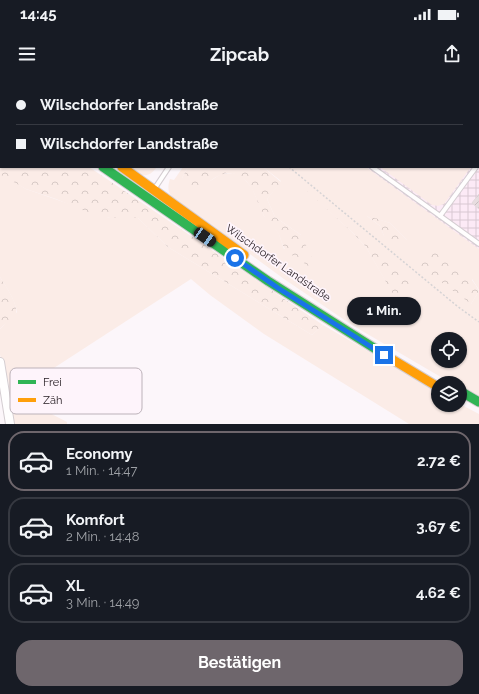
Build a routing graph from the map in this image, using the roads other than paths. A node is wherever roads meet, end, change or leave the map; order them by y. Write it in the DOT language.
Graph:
graph roads {
  1 [pos="104,168"];
  2 [pos="123,168"];
  3 [pos="168,168"];
  4 [pos="373,168"];
  5 [pos="475,168"];
  6 [pos="153,190"];
  7 [pos="147,198"];
  8 [pos="440,216"];
  9 [pos="479,244"];
  10 [pos="0,362"];
  11 [pos="434,376"];
  12 [pos="431,383"];
  13 [pos="467,395"];
  14 [pos="479,402"];
  15 [pos="467,403"];
  16 [pos="479,410"];
  17 [pos="10,424"];
  1 -- 7 [label="main road, Wilschdorfer Landstraße"];
  2 -- 6 [label="main road, Wilschdorfer Landstraße"];
  3 -- 6 [label="lane"];
  4 -- 8 [label="lane"];
  5 -- 8 [label="lane"];
  6 -- 7 [label="lane"];
  6 -- 11 [label="main road, Wilschdorfer Landstraße"];
  7 -- 12 [label="main road, Wilschdorfer Landstraße"];
  8 -- 9 [label="lane"];
  10 -- 17 [label="street"];
  13 -- 14 [label="main road"];
  15 -- 16 [label="main road"];
}
